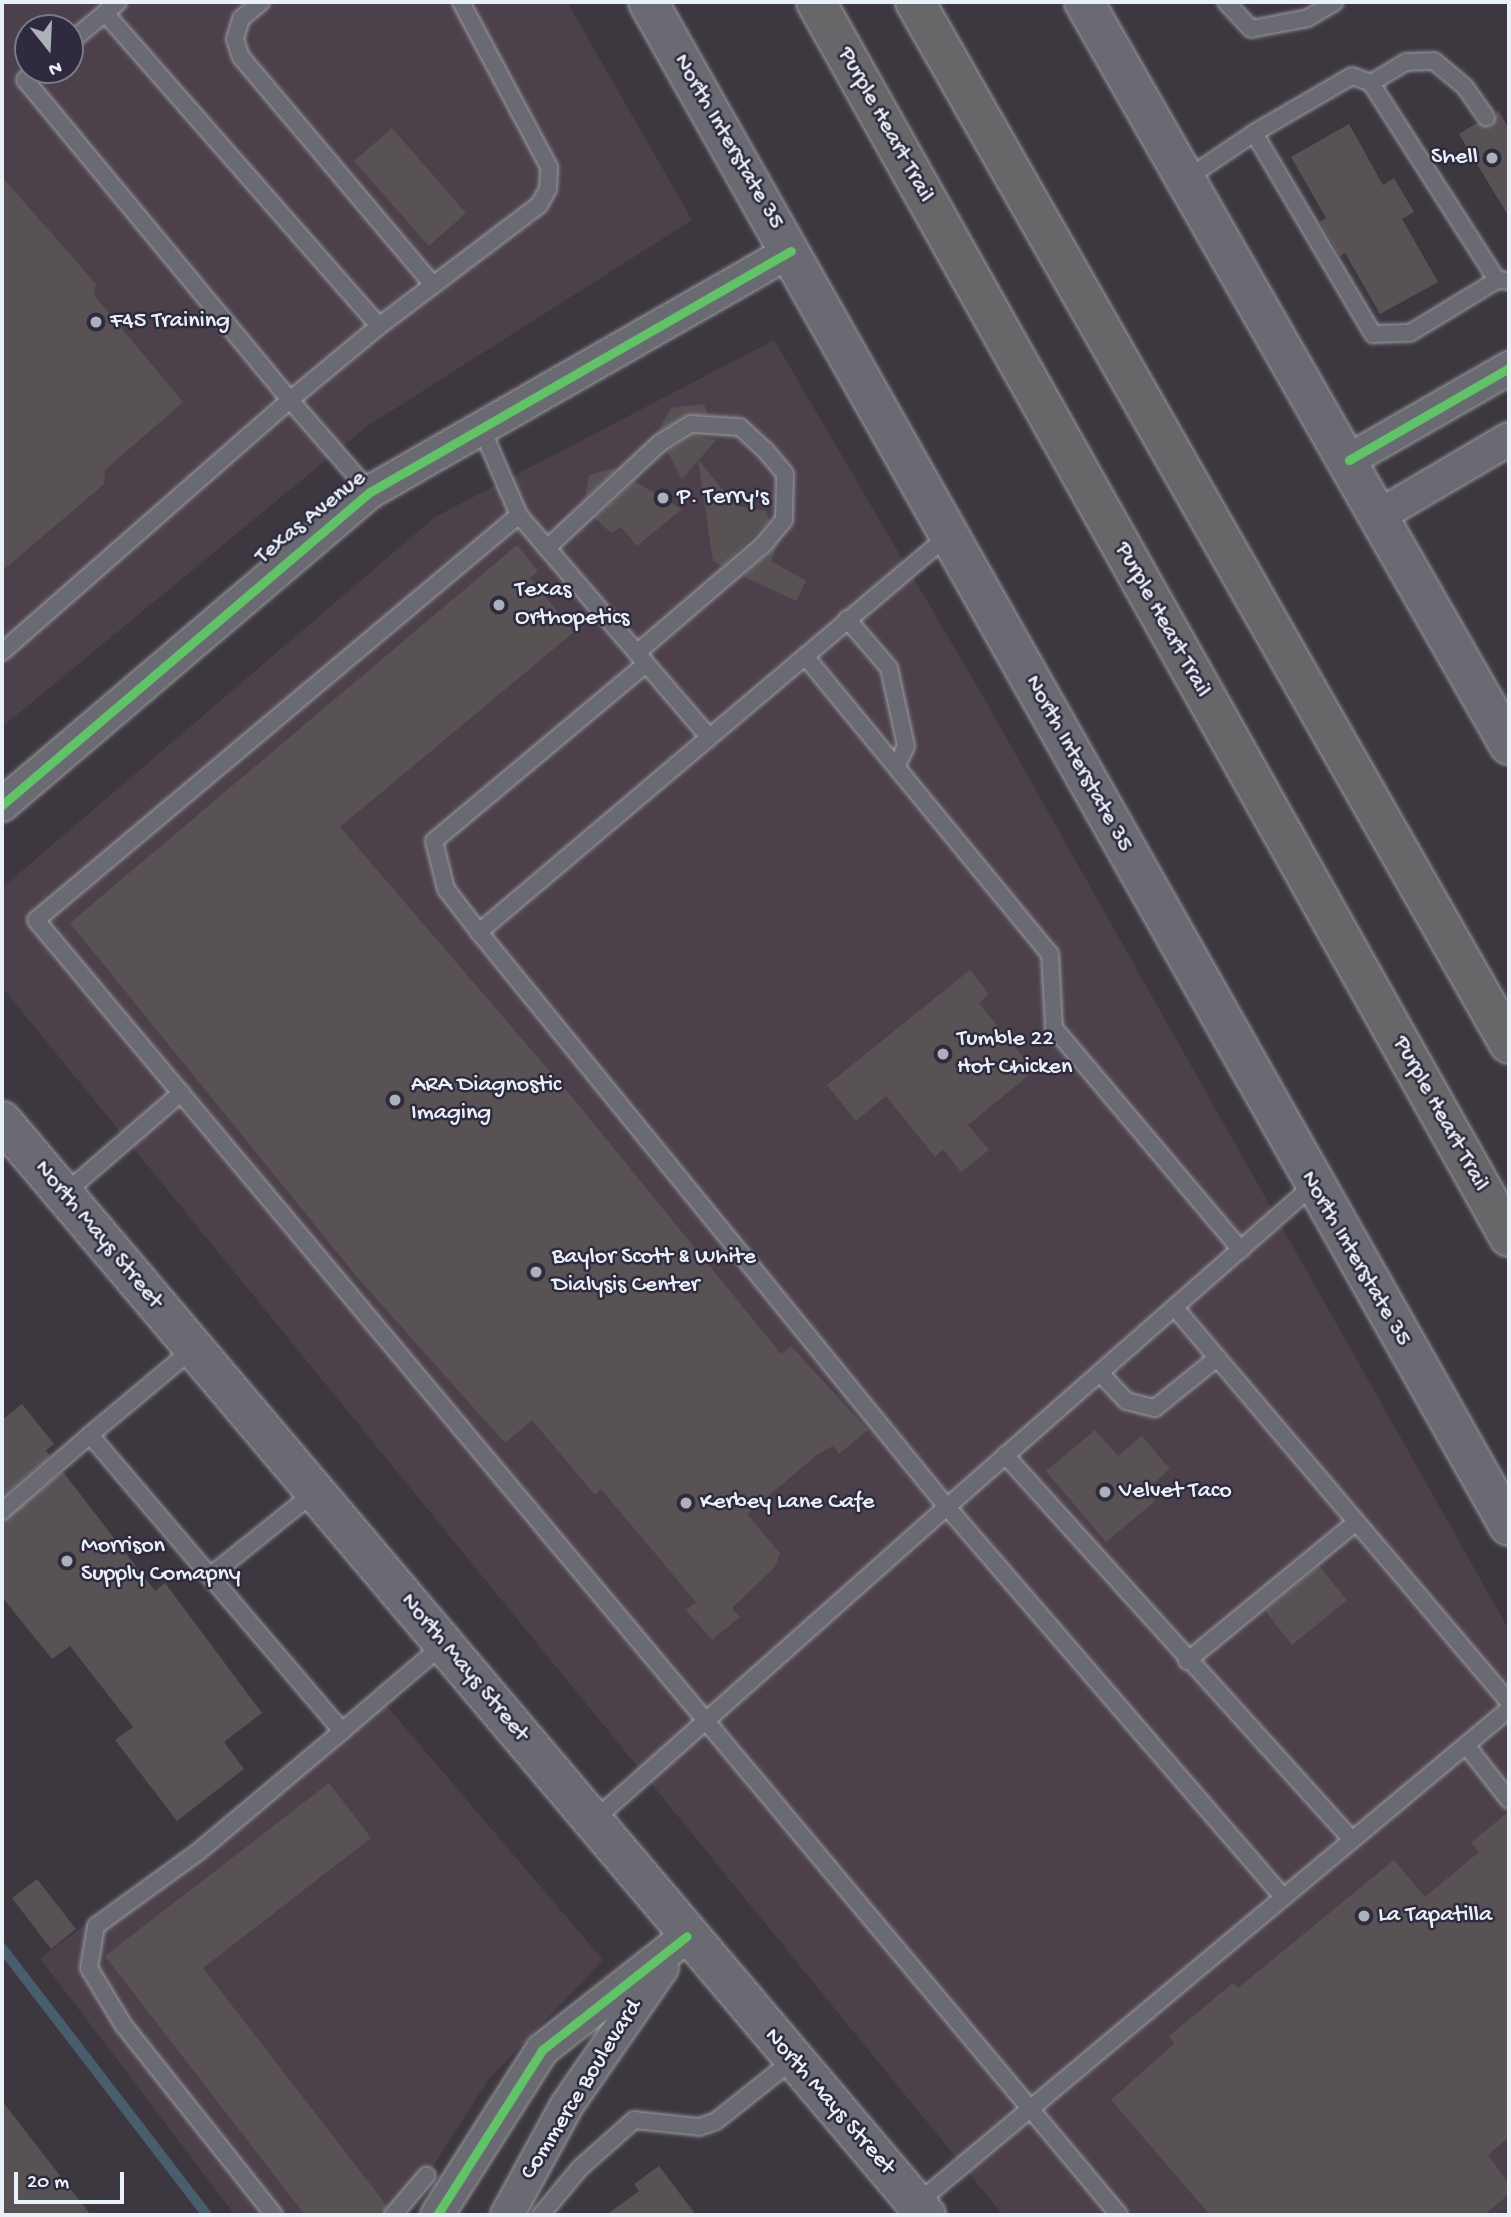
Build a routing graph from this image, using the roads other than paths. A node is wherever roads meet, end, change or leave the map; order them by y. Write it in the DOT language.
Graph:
graph roads {
  1 [pos="118,2"];
  2 [pos="261,2"];
  3 [pos="461,2"];
  4 [pos="648,2"];
  5 [pos="816,2"];
  6 [pos="915,2"];
  7 [pos="1084,2"];
  8 [pos="1226,2"];
  9 [pos="1335,2"];
  10 [pos="104,13"];
  11 [pos="84,30"];
  12 [pos="1371,83"];
  13 [pos="28,84"];
  14 [pos="1486,117"];
  15 [pos="1254,133"];
  16 [pos="1186,179"];
  17 [pos="791,251"];
  18 [pos="1503,281"];
  19 [pos="431,283"];
  20 [pos="379,326"];
  21 [pos="1509,368"];
  22 [pos="289,400"];
  23 [pos="480,425"];
  24 [pos="1509,439"];
  25 [pos="1349,460"];
  26 [pos="370,492"];
  27 [pos="1380,515"];
  28 [pos="519,516"];
  29 [pos="950,534"];
  30 [pos="547,548"];
  31 [pos="847,619"];
  32 [pos="2,652"];
  33 [pos="805,656"];
  34 [pos="642,658"];
  35 [pos="709,737"];
  36 [pos="1509,745"];
  37 [pos="897,765"];
  38 [pos="2,805"];
  39 [pos="479,932"];
  40 [pos="1509,1044"];
  41 [pos="181,1093"];
  42 [pos="2,1121"];
  43 [pos="1313,1186"];
  44 [pos="64,1194"];
  45 [pos="1509,1237"];
  46 [pos="1241,1250"];
  47 [pos="1175,1308"];
  48 [pos="194,1348"];
  49 [pos="1217,1358"];
  50 [pos="1101,1374"];
  51 [pos="90,1435"];
  52 [pos="1005,1455"];
  53 [pos="316,1492"];
  54 [pos="947,1507"];
  55 [pos="2,1511"];
  56 [pos="1356,1522"];
  57 [pos="1509,1526"];
  58 [pos="210,1576"];
  59 [pos="444,1644"];
  60 [pos="1187,1661"];
  61 [pos="1509,1702"];
  62 [pos="1509,1709"];
  63 [pos="709,1719"];
  64 [pos="342,1731"];
  65 [pos="1466,1745"];
  66 [pos="1509,1800"];
  67 [pos="592,1821"];
  68 [pos="1352,1840"];
  69 [pos="1283,1897"];
  70 [pos="687,1936"];
  71 [pos="793,2060"];
  72 [pos="1033,2111"];
  73 [pos="427,2175"];
  74 [pos="449,2210"];
  75 [pos="915,2212"];
  76 [pos="274,2215"];
  77 [pos="393,2215"];
  78 [pos="507,2215"];
  79 [pos="541,2215"];
  80 [pos="1119,2215"];
  1 -- 10 [label="lane"];
  2 -- 19 [label="lane"];
  3 -- 19 [label="lane"];
  4 -- 17 [label="main road, North Interstate 35"];
  5 -- 45 [label="highway, Purple Heart Trail"];
  6 -- 40 [label="highway"];
  7 -- 16 [label="main road"];
  8 -- 9 [label="lane"];
  10 -- 11 [label="lane"];
  10 -- 20 [label="lane"];
  12 -- 14 [label="lane"];
  12 -- 15 [label="lane"];
  12 -- 18 [label="lane"];
  13 -- 22 [label="lane"];
  15 -- 16 [label="lane"];
  15 -- 18 [label="lane"];
  16 -- 25 [label="main road"];
  17 -- 23 [label="street, Texas Avenue"];
  17 -- 29 [label="main road, North Interstate 35"];
  19 -- 20 [label="lane"];
  20 -- 22 [label="lane"];
  21 -- 25 [label="street"];
  22 -- 26 [label="lane"];
  22 -- 32 [label="lane"];
  23 -- 26 [label="street, Texas Avenue"];
  23 -- 28 [label="lane"];
  24 -- 27 [label="street"];
  25 -- 27 [label="main road"];
  26 -- 38 [label="street, Texas Avenue"];
  27 -- 36 [label="main road"];
  28 -- 30 [label="lane"];
  28 -- 41 [label="lane"];
  29 -- 31 [label="lane"];
  29 -- 43 [label="main road, North Interstate 35"];
  30 -- 34 [label="lane"];
  30 -- 34 [label="lane"];
  31 -- 33 [label="lane"];
  31 -- 37 [label="lane"];
  33 -- 35 [label="lane"];
  33 -- 37 [label="lane"];
  34 -- 35 [label="lane"];
  34 -- 39 [label="lane"];
  35 -- 39 [label="lane"];
  37 -- 46 [label="lane"];
  39 -- 54 [label="lane"];
  41 -- 44 [label="lane"];
  41 -- 63 [label="lane"];
  42 -- 44 [label="main road, North Mays Street"];
  43 -- 46 [label="lane"];
  43 -- 57 [label="main road, North Interstate 35"];
  44 -- 48 [label="main road, North Mays Street"];
  46 -- 47 [label="lane"];
  47 -- 49 [label="lane"];
  47 -- 50 [label="lane"];
  48 -- 51 [label="lane"];
  48 -- 53 [label="main road, North Mays Street"];
  49 -- 50 [label="lane"];
  49 -- 56 [label="lane"];
  50 -- 52 [label="lane"];
  51 -- 55 [label="lane"];
  51 -- 58 [label="lane"];
  52 -- 54 [label="lane"];
  52 -- 60 [label="lane"];
  53 -- 58 [label="lane"];
  53 -- 59 [label="main road, North Mays Street"];
  54 -- 63 [label="lane"];
  54 -- 69 [label="lane"];
  56 -- 60 [label="lane"];
  56 -- 61 [label="lane"];
  58 -- 64 [label="lane"];
  59 -- 64 [label="lane"];
  59 -- 67 [label="main road, North Mays Street"];
  60 -- 68 [label="lane"];
  62 -- 65 [label="lane"];
  63 -- 67 [label="lane"];
  63 -- 72 [label="lane"];
  64 -- 76 [label="lane"];
  65 -- 66 [label="lane"];
  65 -- 68 [label="lane"];
  67 -- 70 [label="main road, North Mays Street"];
  68 -- 69 [label="lane"];
  69 -- 72 [label="lane"];
  70 -- 71 [label="main road, North Mays Street"];
  70 -- 74 [label="street, Commerce Boulevard"];
  70 -- 78 [label="street, Commerce Boulevard"];
  71 -- 75 [label="main road, North Mays Street"];
  71 -- 79 [label="lane"];
  72 -- 75 [label="lane"];
  72 -- 80 [label="lane"];
  73 -- 77 [label="lane"];
}
